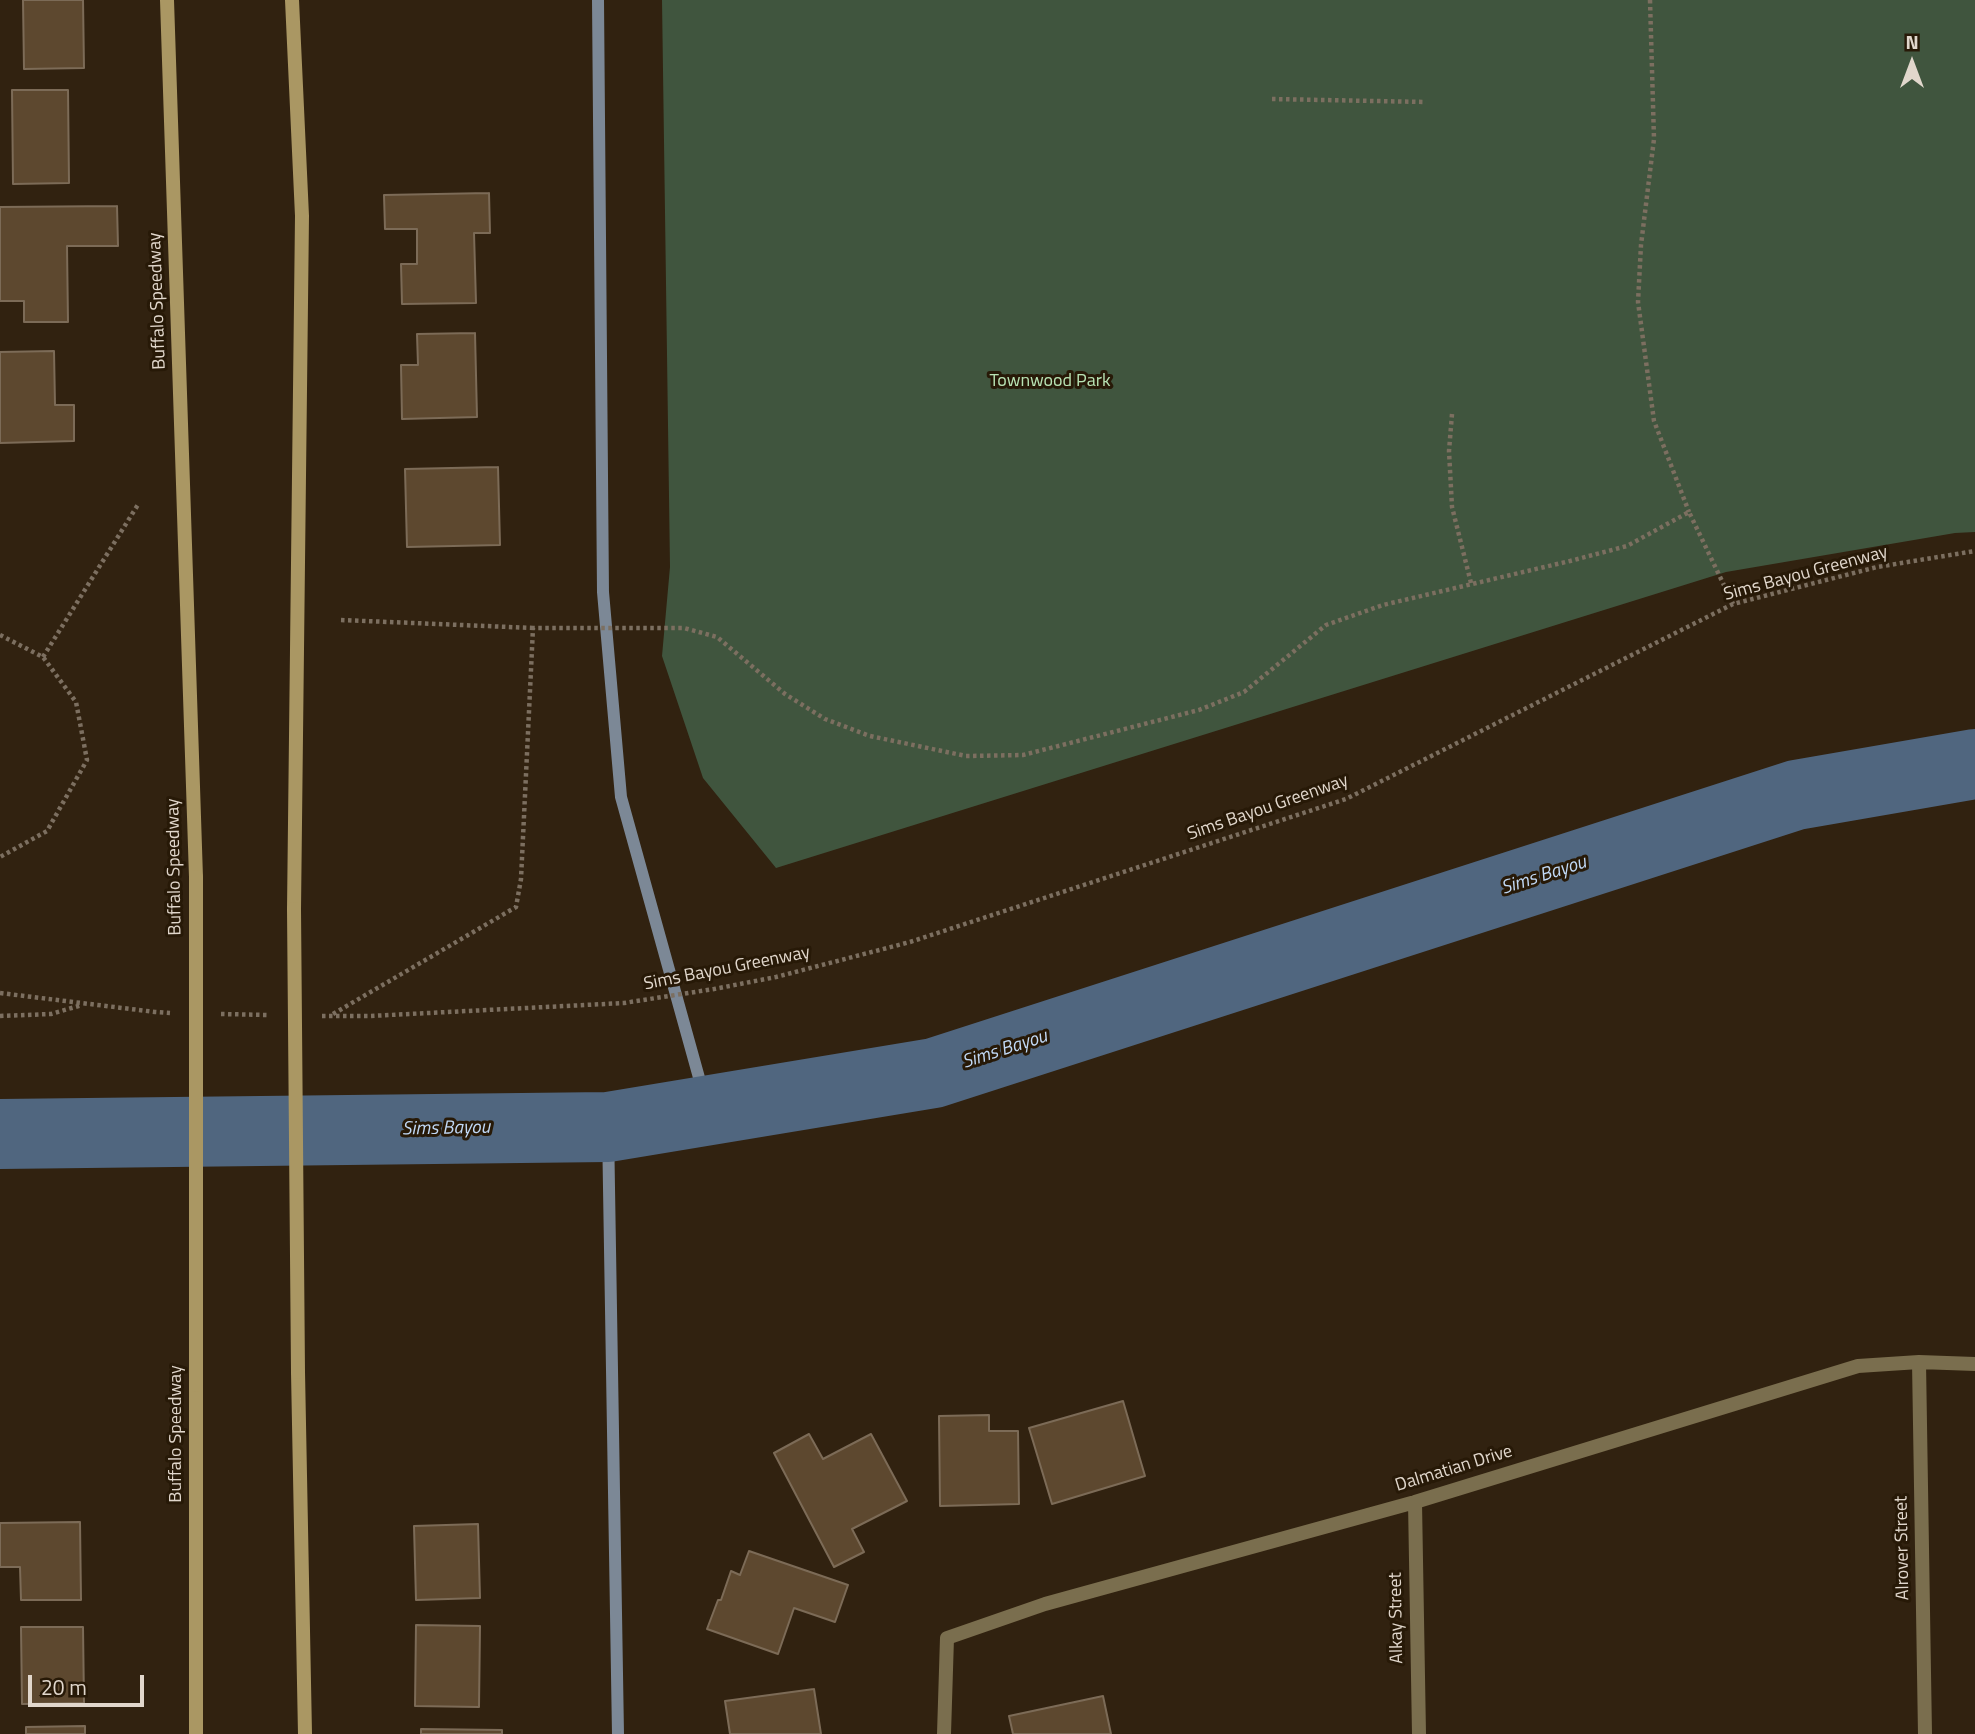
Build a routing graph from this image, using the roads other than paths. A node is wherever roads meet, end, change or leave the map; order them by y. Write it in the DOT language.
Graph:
graph roads {
  1 [pos="167,0"];
  2 [pos="292,0"];
  3 [pos="1919,1362"];
  4 [pos="1975,1364"];
  5 [pos="1415,1502"];
  6 [pos="196,1734"];
  7 [pos="305,1734"];
  8 [pos="944,1734"];
  9 [pos="1419,1734"];
  10 [pos="1925,1734"];
  1 -- 6 [label="main road, Buffalo Speedway, bridge"];
  2 -- 7 [label="main road, bridge"];
  3 -- 4 [label="street, Dalmatian Drive"];
  3 -- 5 [label="street, Dalmatian Drive"];
  3 -- 10 [label="street, Alrover Street"];
  5 -- 8 [label="street, Dalmatian Drive"];
  5 -- 9 [label="street, Alkay Street"];
}
